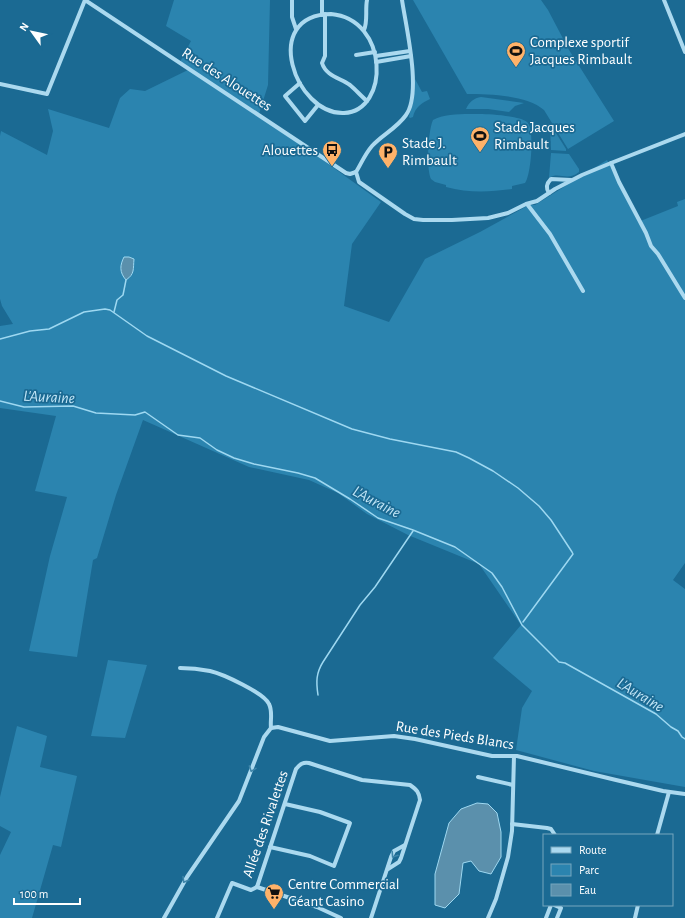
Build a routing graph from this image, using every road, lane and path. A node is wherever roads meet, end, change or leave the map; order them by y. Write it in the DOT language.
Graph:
graph roads {
  1 [pos="85,0"];
  2 [pos="292,0"];
  3 [pos="322,0"];
  4 [pos="367,0"];
  5 [pos="402,0"];
  6 [pos="664,0"];
  7 [pos="324,14"];
  8 [pos="296,29"];
  9 [pos="364,30"];
  10 [pos="685,50"];
  11 [pos="410,51"];
  12 [pos="375,54"];
  13 [pos="356,55"];
  14 [pos="411,56"];
  15 [pos="376,62"];
  16 [pos="300,83"];
  17 [pos="0,84"];
  18 [pos="367,101"];
  19 [pos="318,105"];
  20 [pos="685,134"];
  21 [pos="611,163"];
  22 [pos="356,172"];
  23 [pos="572,180"];
  24 [pos="549,193"];
  25 [pos="527,204"];
  26 [pos="583,291"];
  27 [pos="685,298"];
  28 [pos="180,668"];
  29 [pos="271,728"];
  30 [pos="514,756"];
  31 [pos="478,777"];
  32 [pos="513,785"];
  33 [pos="669,792"];
  34 [pos="685,794"];
  35 [pos="285,804"];
  36 [pos="512,824"];
  37 [pos="554,834"];
  38 [pos="657,834"];
  39 [pos="405,845"];
  40 [pos="270,847"];
  41 [pos="388,869"];
  42 [pos="257,888"];
  43 [pos="552,906"];
  44 [pos="555,906"];
  45 [pos="638,906"];
  46 [pos="164,918"];
  47 [pos="217,918"];
  48 [pos="341,918"];
  49 [pos="371,918"];
  50 [pos="488,918"];
  51 [pos="546,918"];
  52 [pos="557,918"];
  53 [pos="635,918"];
  1 -- 17 [label="street"];
  1 -- 22 [label="street, Rue des Alouettes"];
  2 -- 8 [label="street"];
  3 -- 7 [label="street"];
  4 -- 9 [label="street"];
  5 -- 11 [label="street"];
  6 -- 10 [label="street"];
  7 -- 8 [label="street"];
  7 -- 9 [label="street"];
  7 -- 18 [label="street"];
  8 -- 16 [label="street"];
  9 -- 12 [label="street"];
  11 -- 12 [label="street"];
  11 -- 14 [label="street"];
  12 -- 13 [label="street"];
  12 -- 15 [label="street"];
  14 -- 15 [label="street"];
  14 -- 22 [label="street"];
  15 -- 18 [label="street"];
  16 -- 19 [label="street"];
  16 -- 19 [label="street"];
  18 -- 19 [label="street"];
  20 -- 21 [label="street"];
  21 -- 23 [label="street"];
  21 -- 27 [label="street"];
  22 -- 25 [label="street"];
  23 -- 24 [label="street"];
  23 -- 24 [label="street"];
  24 -- 25 [label="street"];
  25 -- 26 [label="street"];
  28 -- 29 [label="street"];
  29 -- 30 [label="street, Rue des Pieds Blancs"];
  29 -- 46 [label="street, one-way"];
  30 -- 32 [label="street"];
  30 -- 33 [label="street, Rue des Pieds Blancs"];
  31 -- 32 [label="street"];
  32 -- 36 [label="street"];
  33 -- 34 [label="street, Rue des Pieds Blancs"];
  33 -- 38 [label="street"];
  35 -- 39 [label="street, Allée des Rivalettes"];
  35 -- 40 [label="street, Allée des Rivalettes"];
  35 -- 40 [label="street"];
  36 -- 37 [label="street"];
  36 -- 50 [label="street"];
  39 -- 41 [label="street, Allée des Rivalettes"];
  39 -- 41 [label="street, Allée des Rivalettes, one-way"];
  40 -- 42 [label="street, Allée des Rivalettes"];
  41 -- 49 [label="street, Allée des Rivalettes"];
  42 -- 47 [label="street, Allée des Rivalettes"];
  42 -- 48 [label="street"];
  43 -- 51 [label="street"];
  44 -- 52 [label="street"];
  45 -- 53 [label="street"];
}
